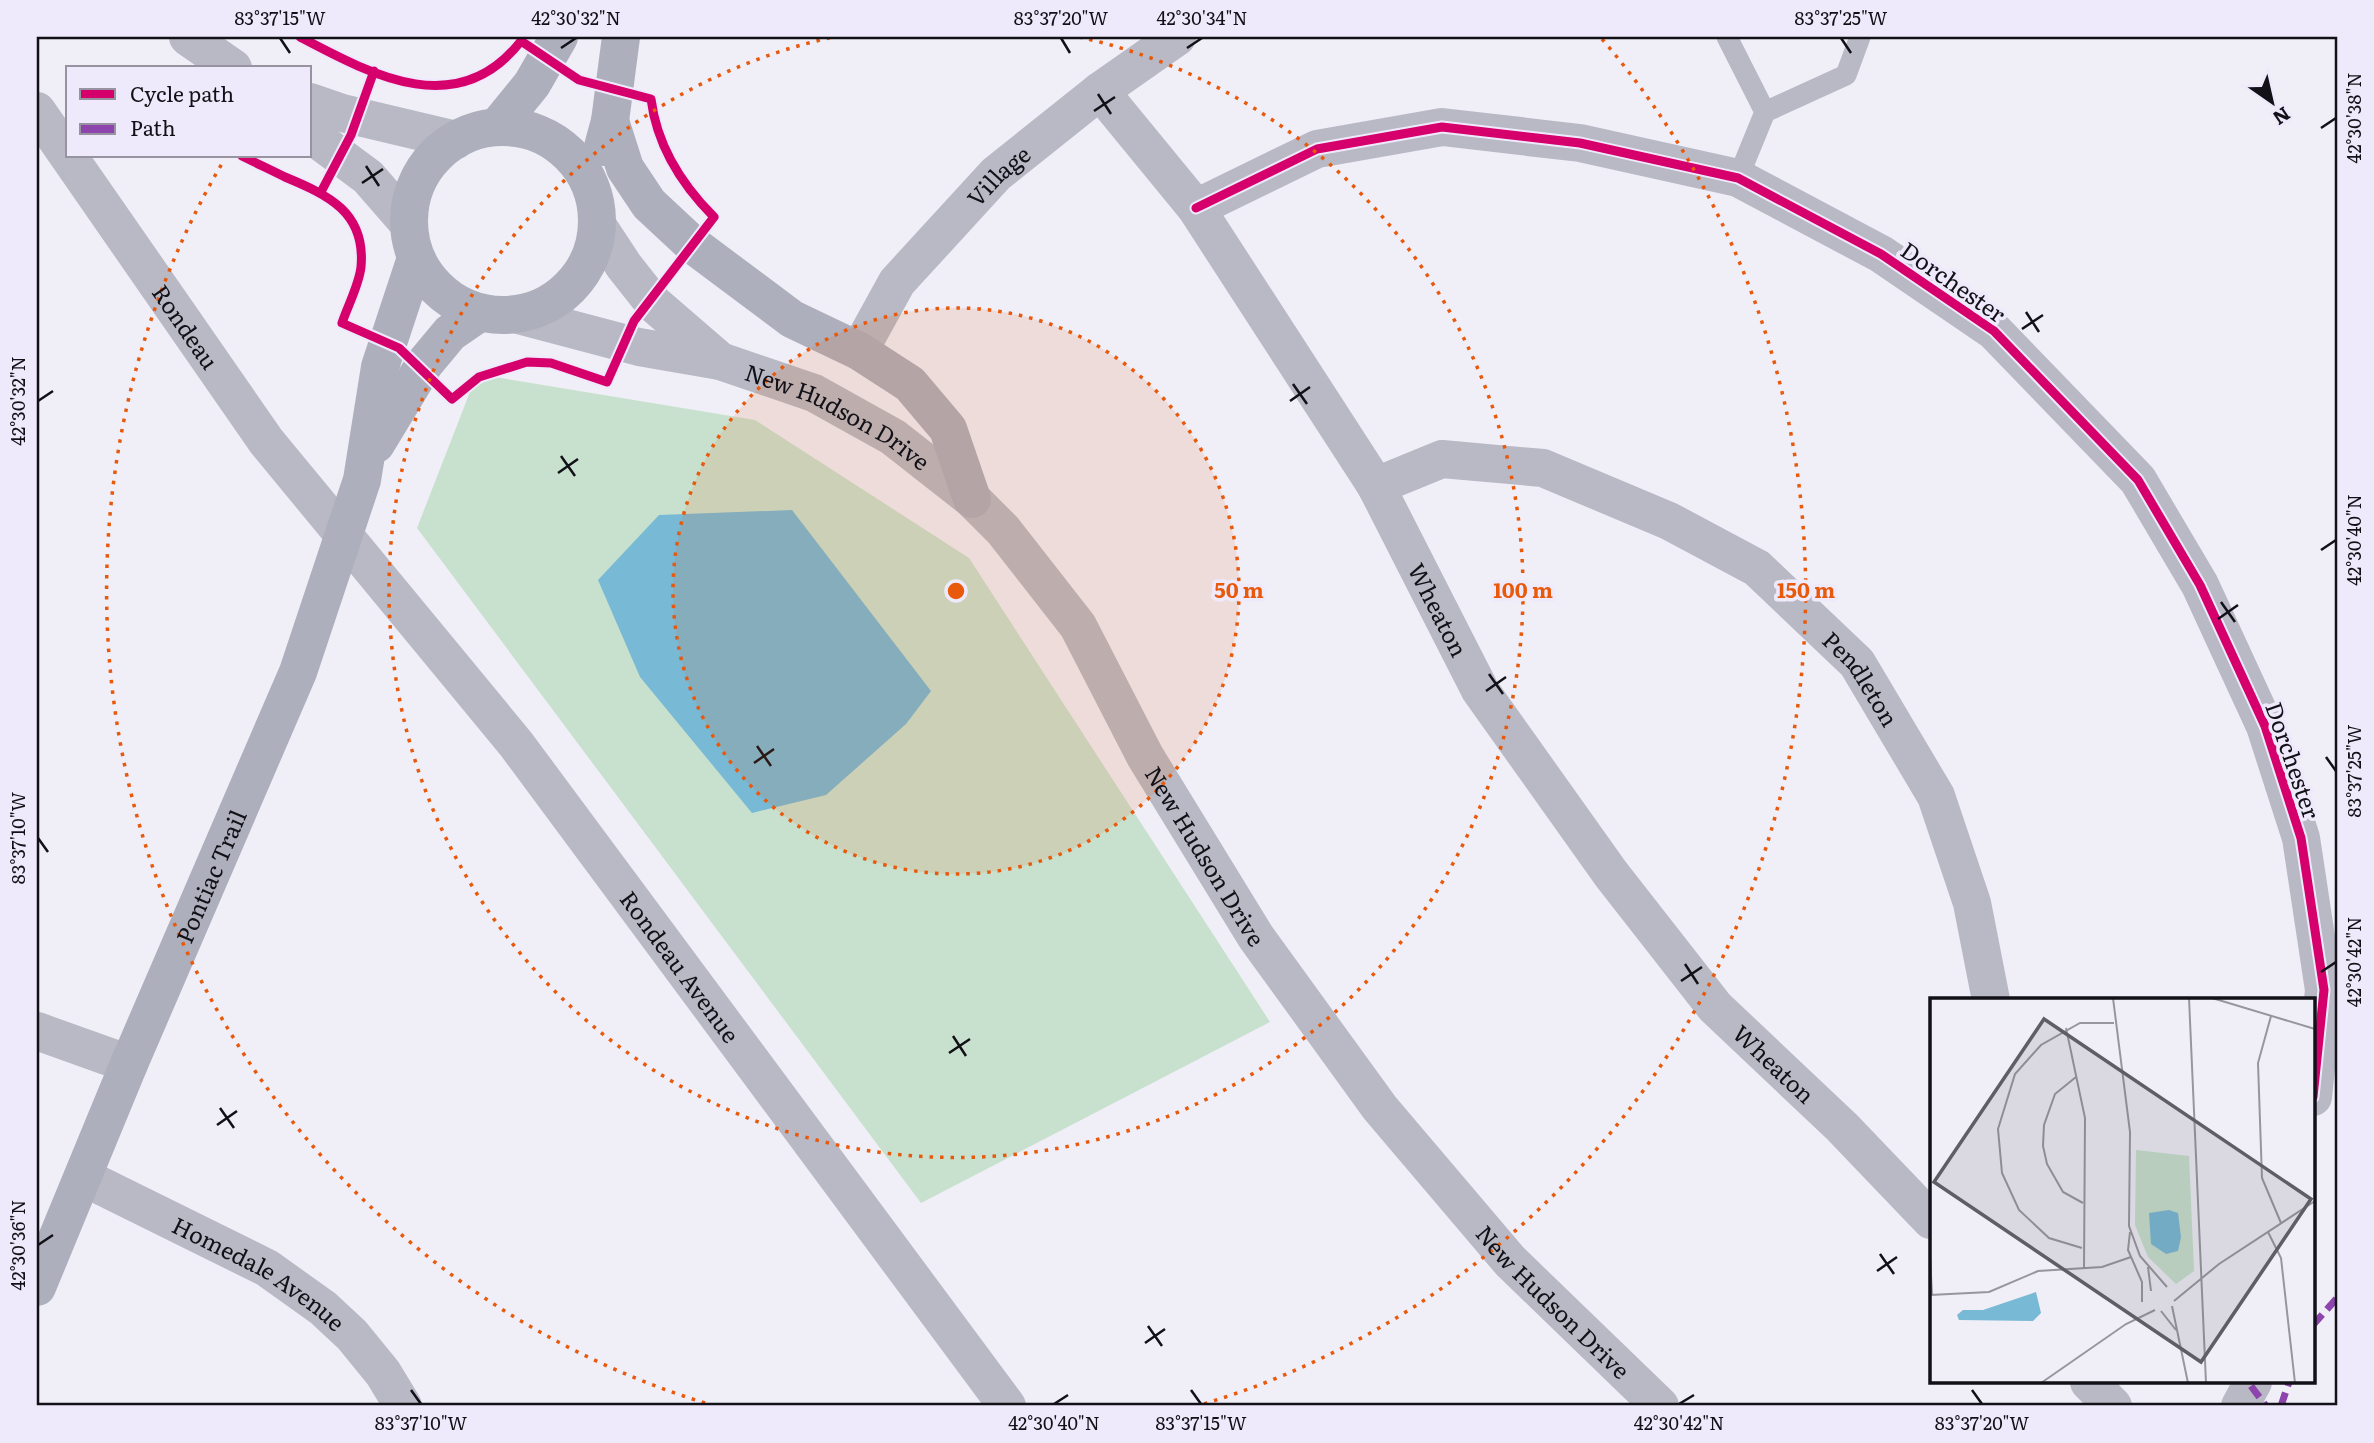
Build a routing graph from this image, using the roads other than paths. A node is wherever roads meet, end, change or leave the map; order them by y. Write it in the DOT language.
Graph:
graph roads {
  1 [pos="188,37"];
  2 [pos="559,37"];
  3 [pos="621,37"];
  4 [pos="1177,37"];
  5 [pos="1727,37"];
  6 [pos="1860,37"];
  7 [pos="230,66"];
  8 [pos="1100,91"];
  9 [pos="312,103"];
  10 [pos="37,111"];
  11 [pos="1765,112"];
  12 [pos="610,121"];
  13 [pos="497,127"];
  14 [pos="312,135"];
  15 [pos="456,140"];
  16 [pos="66,153"];
  17 [pos="70,158"];
  18 [pos="1738,178"];
  19 [pos="595,207"];
  20 [pos="1196,208"];
  21 [pos="412,241"];
  22 [pos="479,313"];
  23 [pos="518,314"];
  24 [pos="859,351"];
  25 [pos="720,361"];
  26 [pos="367,458"];
  27 [pos="1376,486"];
  28 [pos="972,499"];
  29 [pos="342,536"];
  30 [pos="2331,990"];
  31 [pos="1991,998"];
  32 [pos="37,1031"];
  33 [pos="128,1064"];
  34 [pos="2314,1091"];
  35 [pos="83,1177"];
  36 [pos="1930,1219"];
  37 [pos="37,1287"];
  38 [pos="2092,1384"];
  39 [pos="2252,1384"];
  40 [pos="402,1406"];
  41 [pos="1007,1406"];
  42 [pos="1660,1406"];
  43 [pos="2113,1406"];
  44 [pos="2239,1406"];
  1 -- 7 [label="street"];
  2 -- 13 [label="main road"];
  3 -- 12 [label="main road"];
  4 -- 8 [label="street, Village"];
  5 -- 11 [label="lane"];
  6 -- 11 [label="lane"];
  8 -- 20 [label="street, Wheaton"];
  8 -- 24 [label="street, Village"];
  9 -- 15 [label="street"];
  10 -- 16 [label="street, Rondeau"];
  11 -- 18 [label="lane"];
  12 -- 19 [label="main road"];
  12 -- 24 [label="main road"];
  13 -- 15 [label="main road"];
  13 -- 19 [label="main road"];
  14 -- 21 [label="street"];
  15 -- 21 [label="main road"];
  17 -- 29 [label="street, Rondeau"];
  18 -- 20 [label="street, Dorchester"];
  18 -- 30 [label="street, Dorchester"];
  19 -- 23 [label="main road"];
  19 -- 25 [label="street, New Hudson Drive"];
  20 -- 27 [label="street, Wheaton"];
  21 -- 22 [label="main road"];
  21 -- 26 [label="main road, Pontiac Trail"];
  22 -- 23 [label="main road"];
  22 -- 26 [label="main road, Pontiac Trail"];
  23 -- 25 [label="street, New Hudson Drive"];
  24 -- 28 [label="main road"];
  25 -- 28 [label="street, New Hudson Drive"];
  26 -- 29 [label="main road, Pontiac Trail"];
  27 -- 31 [label="street, Pendleton"];
  27 -- 36 [label="street, Wheaton"];
  28 -- 42 [label="street, New Hudson Drive"];
  29 -- 33 [label="main road, Pontiac Trail"];
  29 -- 41 [label="street, Rondeau Avenue"];
  30 -- 34 [label="street, Dorchester"];
  32 -- 33 [label="street"];
  33 -- 35 [label="main road, Pontiac Trail"];
  35 -- 37 [label="main road, Pontiac Trail"];
  35 -- 40 [label="street, Homedale Avenue"];
  38 -- 43 [label="street"];
  39 -- 44 [label="street"];
}
